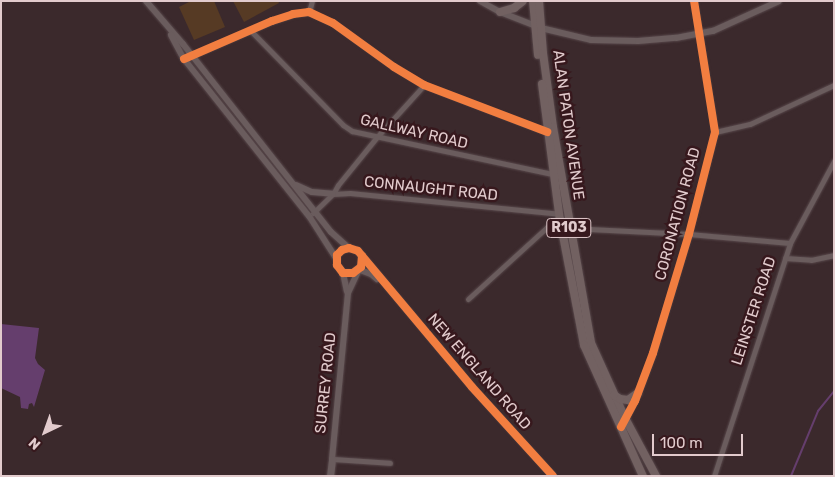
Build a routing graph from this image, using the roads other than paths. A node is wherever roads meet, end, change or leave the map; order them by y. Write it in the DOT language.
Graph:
graph roads {
  1 [pos="312,1"];
  2 [pos="480,1"];
  3 [pos="523,1"];
  4 [pos="533,1"];
  5 [pos="539,1"];
  6 [pos="694,1"];
  7 [pos="779,1"];
  8 [pos="146,2"];
  9 [pos="309,12"];
  10 [pos="500,12"];
  11 [pos="538,27"];
  12 [pos="168,29"];
  13 [pos="250,30"];
  14 [pos="698,35"];
  15 [pos="192,56"];
  16 [pos="184,59"];
  17 [pos="834,84"];
  18 [pos="424,85"];
  19 [pos="547,132"];
  20 [pos="715,132"];
  21 [pos="376,138"];
  22 [pos="834,161"];
  23 [pos="553,174"];
  24 [pos="294,185"];
  25 [pos="333,194"];
  26 [pos="316,211"];
  27 [pos="309,216"];
  28 [pos="560,217"];
  29 [pos="569,228"];
  30 [pos="689,234"];
  31 [pos="790,243"];
  32 [pos="349,248"];
  33 [pos="834,254"];
  34 [pos="362,256"];
  35 [pos="336,258"];
  36 [pos="785,258"];
  37 [pos="359,271"];
  38 [pos="343,272"];
  39 [pos="386,285"];
  40 [pos="348,293"];
  41 [pos="468,300"];
  42 [pos="613,393"];
  43 [pos="638,393"];
  44 [pos="623,423"];
  45 [pos="332,459"];
  46 [pos="390,463"];
  47 [pos="330,476"];
  48 [pos="554,476"];
  49 [pos="644,476"];
  50 [pos="656,476"];
  51 [pos="714,476"];
  1 -- 9 [label="street"];
  2 -- 10 [label="street"];
  3 -- 10 [label="main road"];
  4 -- 11 [label="main road, ALAN PATON AVENUE / R103"];
  5 -- 11 [label="main road, ALAN PATON AVENUE / R103"];
  6 -- 14 [label="street, CORONATION ROAD"];
  7 -- 14 [label="street"];
  8 -- 12 [label="street"];
  9 -- 13 [label="street"];
  9 -- 18 [label="street"];
  10 -- 11 [label="street"];
  11 -- 14 [label="street"];
  11 -- 19 [label="main road, ALAN PATON AVENUE / R103"];
  11 -- 29 [label="main road, ALAN PATON AVENUE / R103"];
  12 -- 15 [label="street"];
  12 -- 16 [label="street"];
  13 -- 15 [label="street"];
  13 -- 21 [label="street, GALLWAY ROAD"];
  14 -- 20 [label="street, CORONATION ROAD"];
  15 -- 16 [label="street"];
  15 -- 24 [label="street"];
  16 -- 27 [label="street"];
  17 -- 20 [label="street"];
  18 -- 19 [label="street"];
  18 -- 21 [label="street"];
  19 -- 23 [label="main road, ALAN PATON AVENUE / R103"];
  20 -- 30 [label="street, CORONATION ROAD"];
  21 -- 23 [label="street, GALLWAY ROAD"];
  21 -- 25 [label="street"];
  22 -- 31 [label="street, LEINSTER ROAD"];
  23 -- 28 [label="main road, ALAN PATON AVENUE / R103"];
  24 -- 25 [label="street"];
  24 -- 26 [label="street"];
  25 -- 26 [label="street"];
  25 -- 28 [label="street, CONNAUGHT ROAD"];
  26 -- 27 [label="street"];
  26 -- 32 [label="street"];
  27 -- 35 [label="street"];
  28 -- 41 [label="street"];
  28 -- 44 [label="main road, ALAN PATON AVENUE / R103"];
  29 -- 30 [label="street"];
  29 -- 42 [label="main road, ALAN PATON AVENUE / R103"];
  30 -- 31 [label="street"];
  30 -- 43 [label="street, CORONATION ROAD"];
  31 -- 36 [label="street, LEINSTER ROAD"];
  32 -- 34 [label="street"];
  32 -- 35 [label="street"];
  33 -- 36 [label="street"];
  34 -- 37 [label="street"];
  34 -- 39 [label="street, NEW ENGLAND ROAD"];
  35 -- 38 [label="street"];
  36 -- 51 [label="street, LEINSTER ROAD"];
  37 -- 38 [label="street"];
  37 -- 39 [label="street, NEW ENGLAND ROAD"];
  37 -- 40 [label="street, SURREY ROAD"];
  38 -- 40 [label="street, SURREY ROAD"];
  39 -- 48 [label="street, NEW ENGLAND ROAD"];
  40 -- 45 [label="street, SURREY ROAD"];
  42 -- 43 [label="main road"];
  42 -- 44 [label="main road, ALAN PATON AVENUE / R103"];
  43 -- 44 [label="street, CORONATION ROAD"];
  44 -- 49 [label="main road, ALAN PATON AVENUE / R103"];
  44 -- 50 [label="main road, ALAN PATON AVENUE / R103"];
  45 -- 46 [label="street"];
  45 -- 47 [label="main road, SURREY ROAD"];
}
